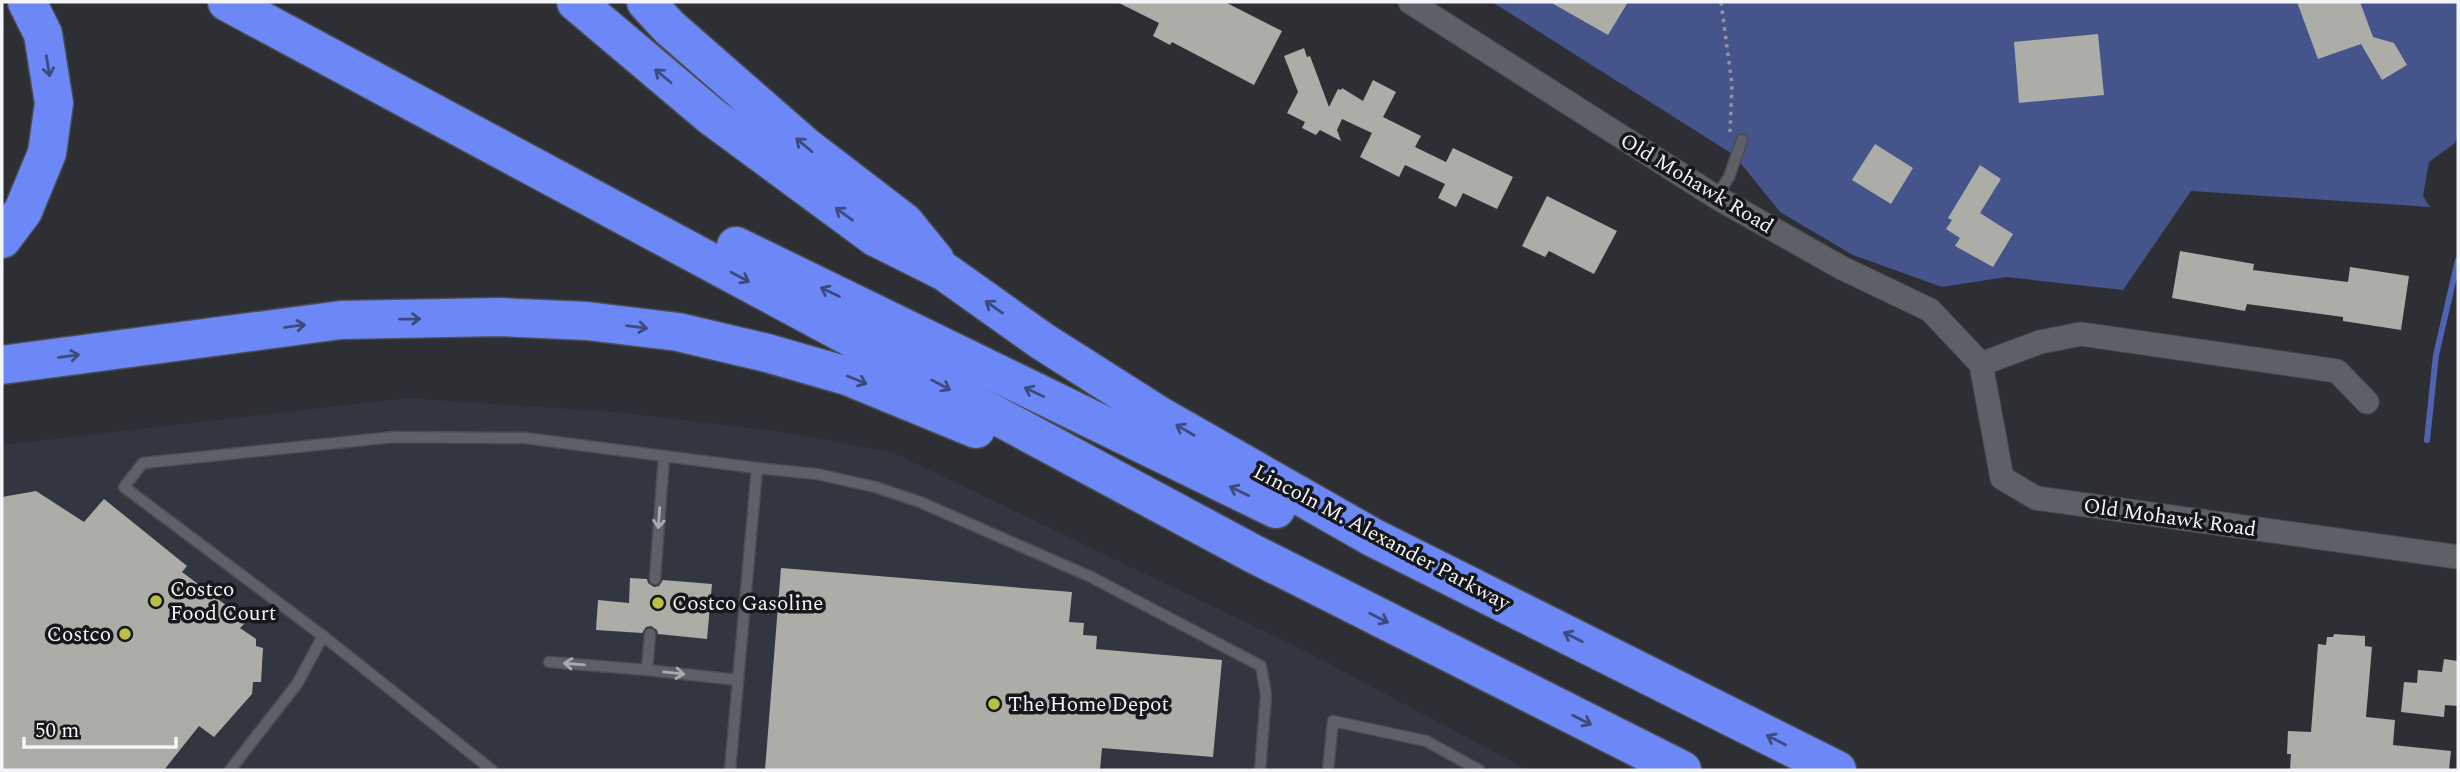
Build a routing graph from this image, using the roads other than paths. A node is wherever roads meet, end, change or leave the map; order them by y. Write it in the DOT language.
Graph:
graph roads {
  1 [pos="26,2"];
  2 [pos="227,2"];
  3 [pos="278,2"];
  4 [pos="576,2"];
  5 [pos="646,2"];
  6 [pos="1410,2"];
  7 [pos="1742,140"];
  8 [pos="1716,197"];
  9 [pos="2,239"];
  10 [pos="945,272"];
  11 [pos="1981,364"];
  12 [pos="2,365"];
  13 [pos="2367,402"];
  14 [pos="664,456"];
  15 [pos="757,468"];
  16 [pos="1372,537"];
  17 [pos="2458,557"];
  18 [pos="655,579"];
  19 [pos="1318,588"];
  20 [pos="650,634"];
  21 [pos="323,636"];
  22 [pos="549,662"];
  23 [pos="647,670"];
  24 [pos="737,680"];
  25 [pos="230,770"];
  26 [pos="492,770"];
  27 [pos="730,770"];
  28 [pos="1260,770"];
  29 [pos="1328,770"];
  30 [pos="1479,770"];
  31 [pos="1682,770"];
  32 [pos="1837,770"];
  1 -- 9 [label="highway, one-way"];
  2 -- 19 [label="highway, one-way"];
  16 -- 3 [label="highway, one-way"];
  10 -- 4 [label="highway, one-way"];
  10 -- 5 [label="highway, one-way"];
  6 -- 8 [label="street, Old Mohawk Road"];
  7 -- 8 [label="lane"];
  8 -- 11 [label="street, Old Mohawk Road"];
  16 -- 10 [label="highway, Lincoln M. Alexander Parkway, one-way"];
  11 -- 13 [label="street"];
  11 -- 17 [label="street, Old Mohawk Road"];
  12 -- 19 [label="highway, one-way"];
  14 -- 15 [label="lane"];
  14 -- 18 [label="lane, one-way"];
  14 -- 21 [label="lane"];
  15 -- 24 [label="lane"];
  15 -- 28 [label="lane"];
  32 -- 16 [label="highway, Lincoln M. Alexander Parkway, one-way"];
  19 -- 31 [label="highway, one-way"];
  20 -- 23 [label="lane"];
  21 -- 25 [label="lane"];
  21 -- 26 [label="lane"];
  23 -- 22 [label="lane, one-way"];
  23 -- 24 [label="lane, one-way"];
  24 -- 27 [label="lane"];
  29 -- 30 [label="lane"];
}
